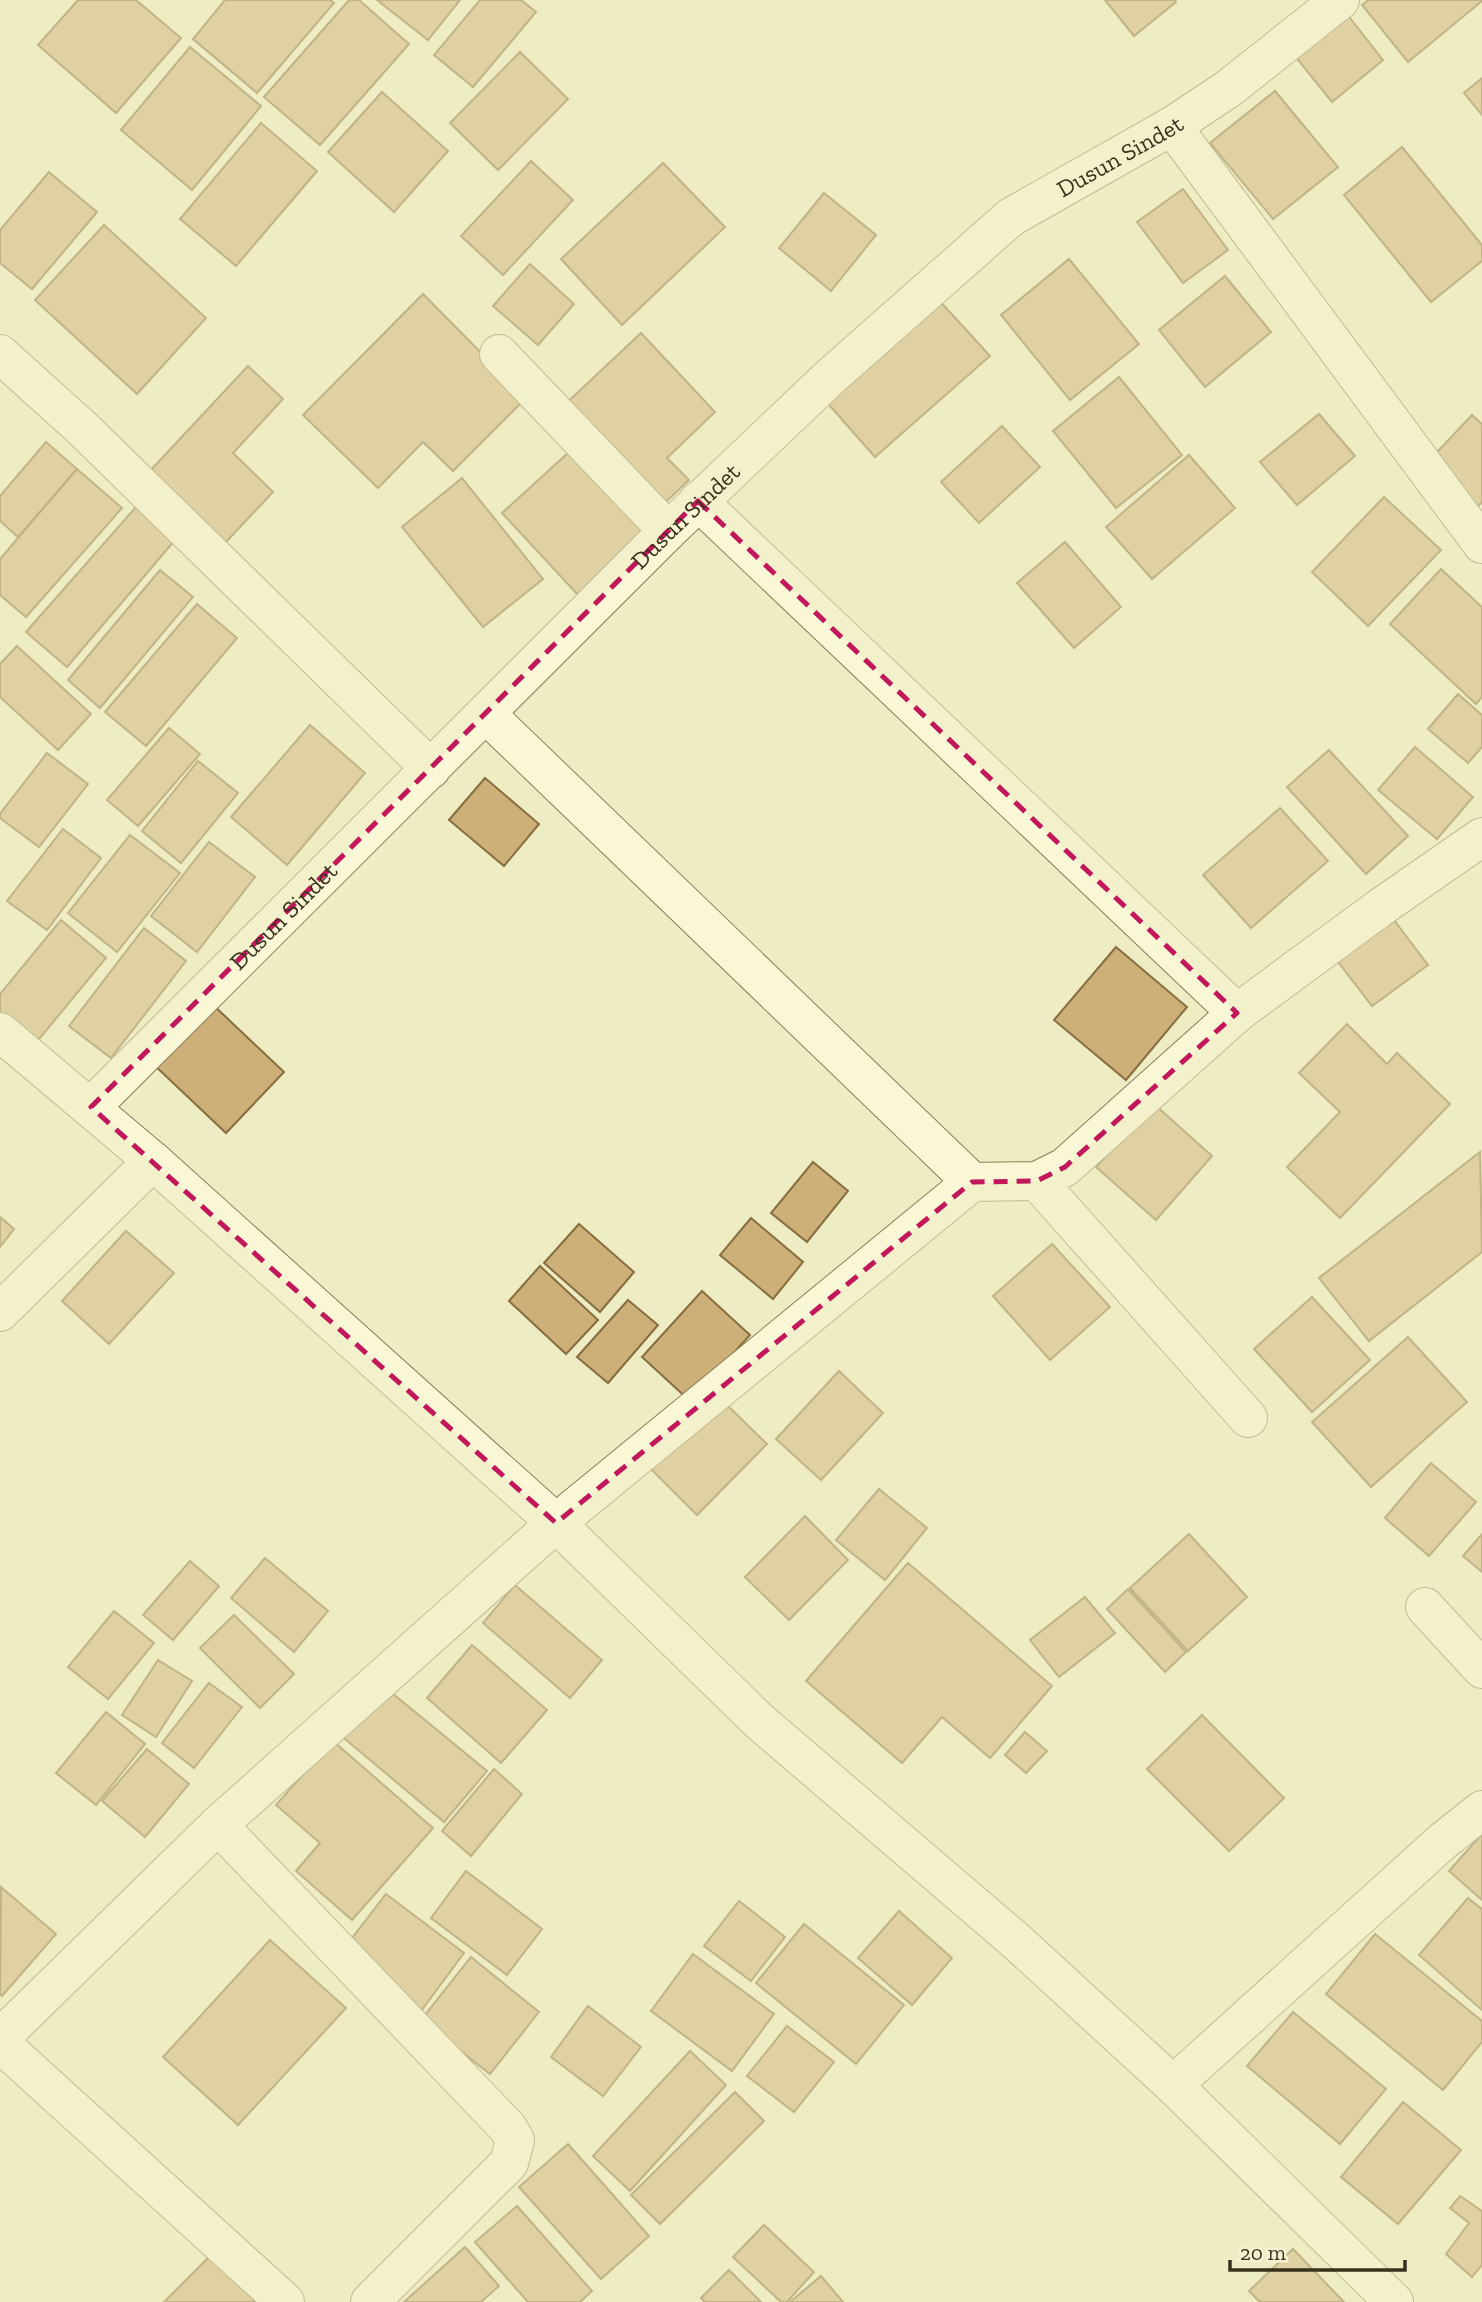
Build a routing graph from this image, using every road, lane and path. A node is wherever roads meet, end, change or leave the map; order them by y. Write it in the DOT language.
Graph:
graph roads {
  1 [pos="1340,0"];
  2 [pos="1172,126"];
  3 [pos="499,354"];
  4 [pos="0,355"];
  5 [pos="698,501"];
  6 [pos="668,531"];
  7 [pos="1482,544"];
  8 [pos="485,714"];
  9 [pos="431,769"];
  10 [pos="1482,837"];
  11 [pos="1237,1013"];
  12 [pos="0,1032"];
  13 [pos="91,1107"];
  14 [pos="153,1161"];
  15 [pos="1037,1181"];
  16 [pos="972,1182"];
  17 [pos="0,1312"];
  18 [pos="1248,1418"];
  19 [pos="556,1523"];
  20 [pos="1425,1607"];
  21 [pos="1482,1669"];
  22 [pos="1482,1810"];
  23 [pos="218,1825"];
  24 [pos="0,2041"];
  25 [pos="1173,2085"];
  26 [pos="285,2302"];
  27 [pos="370,2302"];
  28 [pos="1394,2302"];
  1 -- 2 [label="street, Dusun Sindet"];
  2 -- 5 [label="street, Dusun Sindet"];
  2 -- 7 [label="street"];
  3 -- 6 [label="street"];
  4 -- 9 [label="street"];
  5 -- 6 [label="street, Dusun Sindet"];
  5 -- 11 [label="street"];
  6 -- 8 [label="street, Dusun Sindet"];
  8 -- 9 [label="street, Dusun Sindet"];
  8 -- 16 [label="street"];
  9 -- 13 [label="street, Dusun Sindet"];
  10 -- 11 [label="street"];
  11 -- 15 [label="street"];
  12 -- 13 [label="street"];
  13 -- 14 [label="street"];
  14 -- 17 [label="street"];
  14 -- 19 [label="street"];
  15 -- 16 [label="street"];
  15 -- 18 [label="street"];
  16 -- 19 [label="street"];
  19 -- 23 [label="street"];
  19 -- 25 [label="street"];
  20 -- 21 [label="street"];
  22 -- 25 [label="street"];
  23 -- 24 [label="street"];
  23 -- 27 [label="street"];
  24 -- 26 [label="street"];
  25 -- 28 [label="street"];
}
